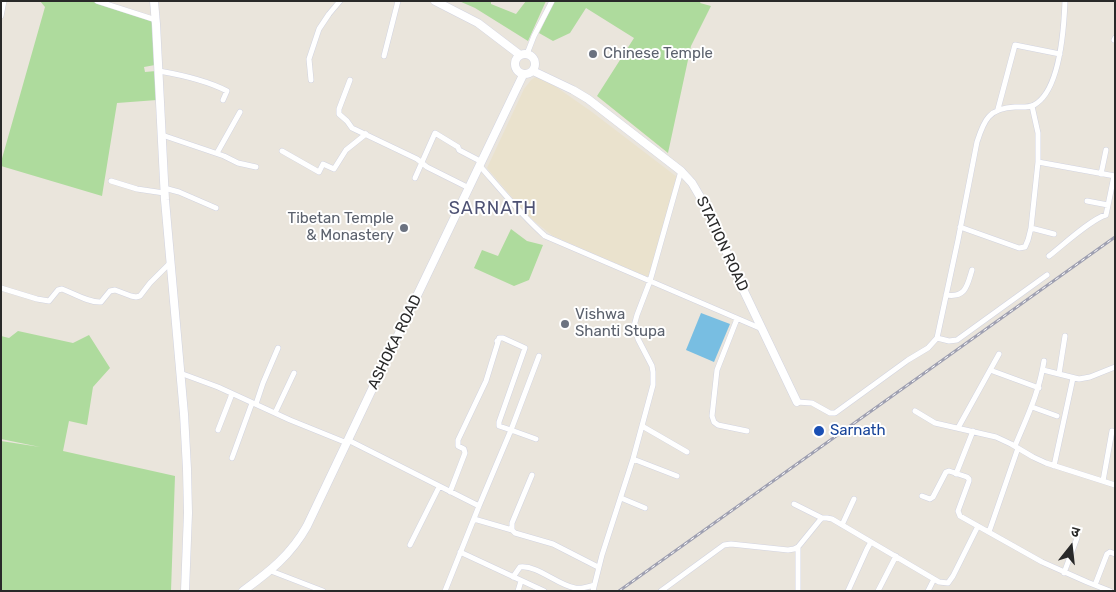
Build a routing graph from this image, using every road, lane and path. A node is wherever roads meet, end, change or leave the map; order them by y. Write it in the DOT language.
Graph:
graph roads {
  1 [pos="4,1"];
  2 [pos="97,1"];
  3 [pos="154,1"];
  4 [pos="160,1"];
  5 [pos="340,1"];
  6 [pos="398,1"];
  7 [pos="434,1"];
  8 [pos="552,1"];
  9 [pos="1065,1"];
  10 [pos="1,16"];
  11 [pos="156,22"];
  12 [pos="1060,54"];
  13 [pos="524,55"];
  14 [pos="384,56"];
  15 [pos="159,71"];
  16 [pos="533,71"];
  17 [pos="523,75"];
  18 [pos="311,80"];
  19 [pos="350,80"];
  20 [pos="223,100"];
  21 [pos="1032,106"];
  22 [pos="998,109"];
  23 [pos="240,112"];
  24 [pos="366,134"];
  25 [pos="162,135"];
  26 [pos="282,150"];
  27 [pos="1106,150"];
  28 [pos="217,153"];
  29 [pos="1038,162"];
  30 [pos="422,163"];
  31 [pos="481,164"];
  32 [pos="256,167"];
  33 [pos="681,171"];
  34 [pos="1101,174"];
  35 [pos="1114,176"];
  36 [pos="415,178"];
  37 [pos="110,181"];
  38 [pos="469,188"];
  39 [pos="164,190"];
  40 [pos="1087,201"];
  41 [pos="1108,205"];
  42 [pos="216,208"];
  43 [pos="960,227"];
  44 [pos="1031,228"];
  45 [pos="1054,234"];
  46 [pos="1048,256"];
  47 [pos="170,263"];
  48 [pos="972,270"];
  49 [pos="1047,275"];
  50 [pos="650,281"];
  51 [pos="1,288"];
  52 [pos="946,294"];
  53 [pos="737,318"];
  54 [pos="763,330"];
  55 [pos="1065,336"];
  56 [pos="937,338"];
  57 [pos="278,348"];
  58 [pos="999,354"];
  59 [pos="539,356"];
  60 [pos="1044,361"];
  61 [pos="1115,367"];
  62 [pos="990,370"];
  63 [pos="1043,370"];
  64 [pos="180,373"];
  65 [pos="294,373"];
  66 [pos="1059,374"];
  67 [pos="1072,378"];
  68 [pos="1039,388"];
  69 [pos="232,394"];
  70 [pos="796,402"];
  71 [pos="254,404"];
  72 [pos="1032,407"];
  73 [pos="915,411"];
  74 [pos="275,413"];
  75 [pos="1057,416"];
  76 [pos="642,426"];
  77 [pos="958,428"];
  78 [pos="218,430"];
  79 [pos="511,430"];
  80 [pos="747,431"];
  81 [pos="973,431"];
  82 [pos="1112,431"];
  83 [pos="536,439"];
  84 [pos="347,441"];
  85 [pos="1016,447"];
  86 [pos="687,452"];
  87 [pos="232,458"];
  88 [pos="633,458"];
  89 [pos="1054,466"];
  90 [pos="956,474"];
  91 [pos="532,475"];
  92 [pos="677,476"];
  93 [pos="1103,481"];
  94 [pos="1115,485"];
  95 [pos="439,487"];
  96 [pos="450,492"];
  97 [pos="922,496"];
  98 [pos="621,498"];
  99 [pos="854,499"];
  100 [pos="794,504"];
  101 [pos="479,506"];
  102 [pos="645,508"];
  103 [pos="822,518"];
  104 [pos="474,519"];
  105 [pos="842,525"];
  106 [pos="978,526"];
  107 [pos="512,530"];
  108 [pos="989,532"];
  109 [pos="1077,538"];
  110 [pos="872,542"];
  111 [pos="410,546"];
  112 [pos="798,547"];
  113 [pos="460,552"];
  114 [pos="1115,554"];
  115 [pos="896,556"];
  116 [pos="598,567"];
  117 [pos="270,571"];
  118 [pos="1064,572"];
  119 [pos="514,577"];
  120 [pos="934,579"];
  121 [pos="521,581"];
  122 [pos="1095,585"];
  123 [pos="594,588"];
  124 [pos="185,591"];
  125 [pos="242,591"];
  126 [pos="323,591"];
  127 [pos="445,591"];
  128 [pos="518,591"];
  129 [pos="544,591"];
  130 [pos="661,591"];
  131 [pos="798,591"];
  132 [pos="848,591"];
  133 [pos="878,591"];
  134 [pos="928,591"];
  135 [pos="1110,591"];
  1 -- 10 [label="street"];
  2 -- 11 [label="street"];
  3 -- 11 [label="street"];
  4 -- 11 [label="street"];
  5 -- 18 [label="street"];
  6 -- 14 [label="street"];
  7 -- 13 [label="street"];
  8 -- 13 [label="street"];
  9 -- 12 [label="street"];
  11 -- 15 [label="street"];
  12 -- 21 [label="street"];
  12 -- 22 [label="street"];
  13 -- 16 [label="street"];
  13 -- 17 [label="street"];
  15 -- 20 [label="street"];
  15 -- 25 [label="street"];
  16 -- 17 [label="street"];
  16 -- 33 [label="street, STATION ROAD"];
  17 -- 31 [label="street, ASHOKA ROAD"];
  19 -- 24 [label="street"];
  21 -- 22 [label="street"];
  21 -- 29 [label="street"];
  22 -- 43 [label="street"];
  23 -- 28 [label="street"];
  24 -- 26 [label="street"];
  24 -- 30 [label="street"];
  25 -- 28 [label="street"];
  25 -- 39 [label="street"];
  27 -- 34 [label="street"];
  28 -- 32 [label="street"];
  29 -- 34 [label="street"];
  29 -- 44 [label="street"];
  30 -- 31 [label="street"];
  30 -- 36 [label="street"];
  30 -- 38 [label="street"];
  31 -- 38 [label="street, ASHOKA ROAD"];
  31 -- 50 [label="street"];
  33 -- 50 [label="street"];
  33 -- 54 [label="street, STATION ROAD"];
  34 -- 35 [label="street"];
  35 -- 41 [label="street"];
  37 -- 39 [label="street"];
  38 -- 84 [label="street, ASHOKA ROAD"];
  39 -- 42 [label="street"];
  39 -- 47 [label="street"];
  40 -- 41 [label="street"];
  41 -- 46 [label="street"];
  43 -- 44 [label="street"];
  43 -- 52 [label="street"];
  44 -- 45 [label="street"];
  47 -- 51 [label="street"];
  47 -- 64 [label="street"];
  48 -- 52 [label="street"];
  49 -- 56 [label="street"];
  50 -- 53 [label="street"];
  50 -- 76 [label="street"];
  52 -- 56 [label="street"];
  53 -- 54 [label="street"];
  53 -- 80 [label="street"];
  54 -- 70 [label="street, STATION ROAD"];
  55 -- 66 [label="street"];
  56 -- 70 [label="street"];
  57 -- 71 [label="street"];
  58 -- 62 [label="street"];
  59 -- 79 [label="street"];
  60 -- 63 [label="street"];
  61 -- 67 [label="street"];
  62 -- 68 [label="street"];
  62 -- 77 [label="street"];
  63 -- 66 [label="street"];
  63 -- 68 [label="street"];
  64 -- 69 [label="street"];
  64 -- 124 [label="street"];
  65 -- 74 [label="street"];
  66 -- 67 [label="street"];
  67 -- 89 [label="street"];
  68 -- 72 [label="street"];
  69 -- 71 [label="street"];
  69 -- 78 [label="street"];
  71 -- 74 [label="street"];
  71 -- 87 [label="street"];
  72 -- 75 [label="street"];
  72 -- 85 [label="street"];
  73 -- 77 [label="street"];
  74 -- 84 [label="street"];
  76 -- 86 [label="street"];
  76 -- 88 [label="street"];
  77 -- 81 [label="street"];
  79 -- 83 [label="street"];
  79 -- 96 [label="street"];
  79 -- 101 [label="street"];
  81 -- 85 [label="street"];
  81 -- 90 [label="street"];
  82 -- 93 [label="street"];
  84 -- 95 [label="street"];
  84 -- 117 [label="street, ASHOKA ROAD"];
  85 -- 89 [label="street"];
  85 -- 108 [label="street"];
  88 -- 92 [label="street"];
  88 -- 98 [label="street"];
  89 -- 93 [label="street"];
  90 -- 97 [label="street"];
  90 -- 106 [label="street"];
  91 -- 107 [label="street"];
  93 -- 94 [label="street"];
  95 -- 96 [label="street"];
  95 -- 111 [label="street"];
  96 -- 101 [label="street"];
  98 -- 102 [label="street"];
  98 -- 116 [label="street"];
  99 -- 105 [label="street"];
  100 -- 103 [label="street"];
  101 -- 104 [label="street"];
  103 -- 105 [label="street"];
  103 -- 112 [label="street"];
  104 -- 107 [label="street"];
  104 -- 113 [label="street"];
  105 -- 110 [label="street"];
  106 -- 108 [label="street"];
  106 -- 120 [label="street"];
  107 -- 116 [label="street"];
  108 -- 118 [label="street"];
  109 -- 118 [label="street"];
  110 -- 115 [label="street"];
  110 -- 132 [label="street"];
  112 -- 130 [label="street"];
  112 -- 131 [label="street"];
  113 -- 119 [label="street"];
  113 -- 127 [label="street"];
  114 -- 122 [label="street"];
  115 -- 120 [label="street"];
  115 -- 133 [label="street"];
  116 -- 123 [label="street"];
  117 -- 125 [label="street, ASHOKA ROAD"];
  117 -- 126 [label="street"];
  118 -- 122 [label="street"];
  119 -- 121 [label="street"];
  119 -- 123 [label="street"];
  120 -- 134 [label="street"];
  121 -- 128 [label="street"];
  121 -- 129 [label="street"];
  122 -- 135 [label="street"];
}
